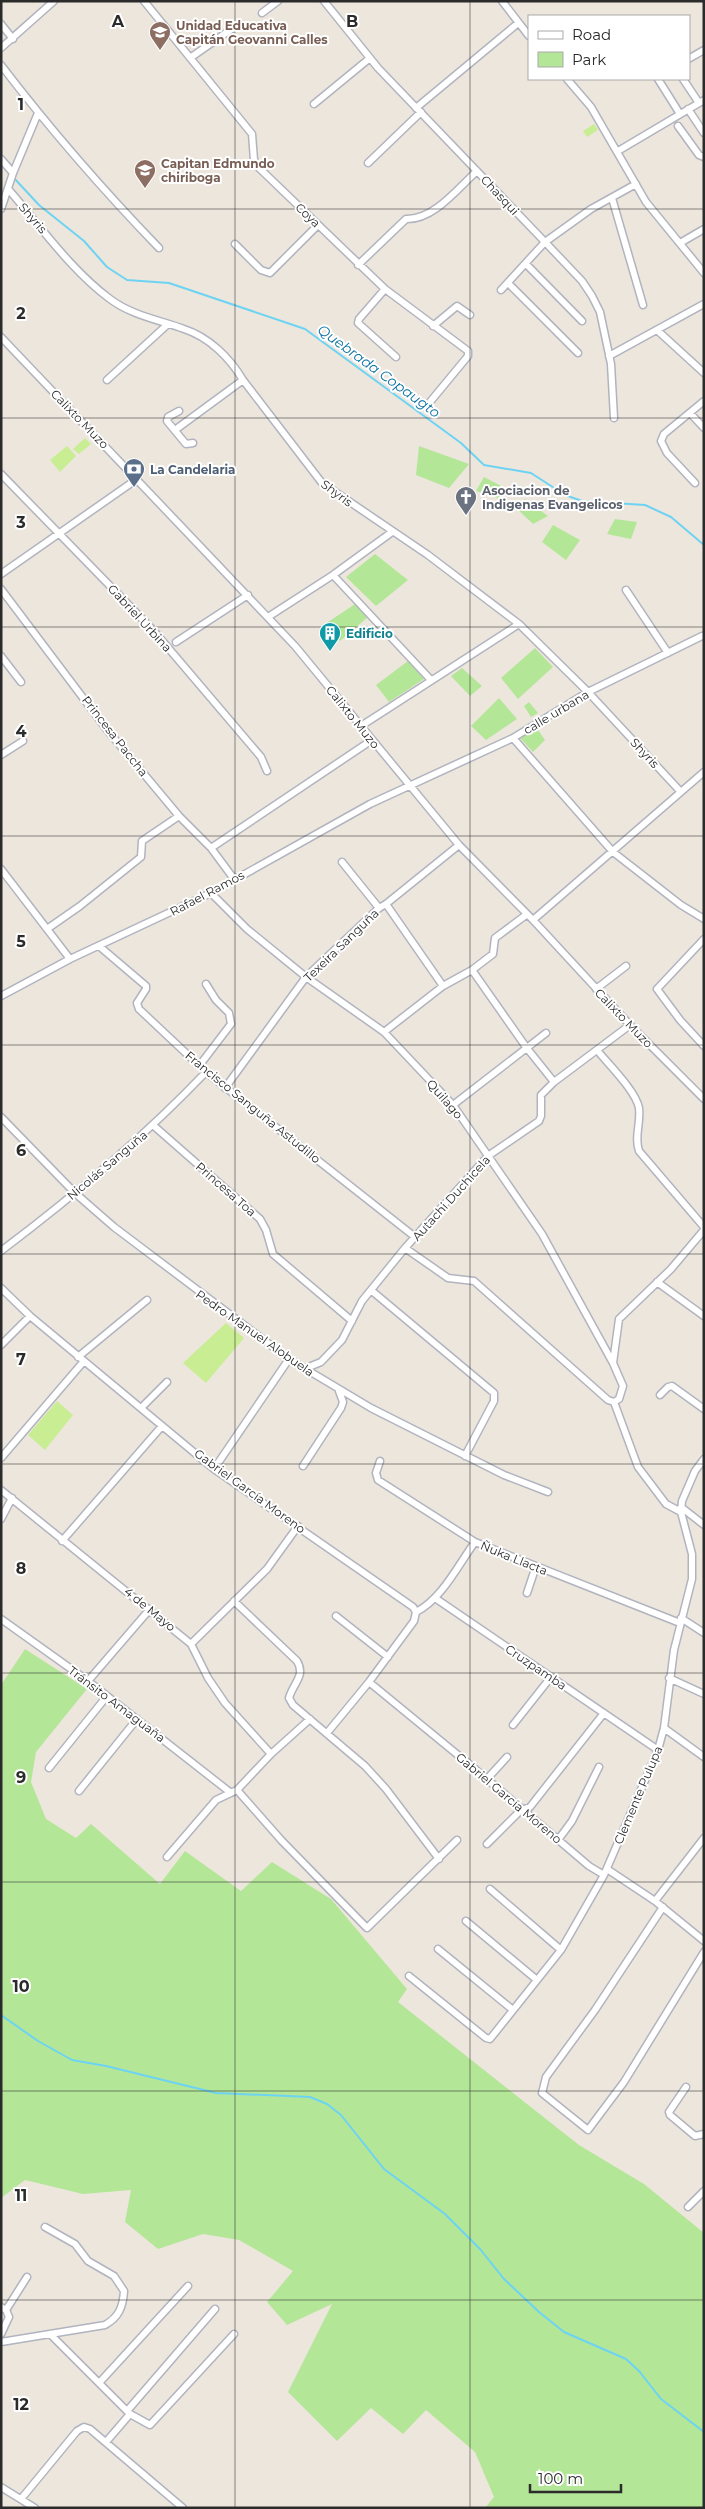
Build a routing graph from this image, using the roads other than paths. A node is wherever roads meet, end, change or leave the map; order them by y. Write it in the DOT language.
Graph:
graph roads {
  1 [pos="54,1"];
  2 [pos="144,1"];
  3 [pos="278,1"];
  4 [pos="324,1"];
  5 [pos="502,1"];
  6 [pos="262,13"];
  7 [pos="1,24"];
  8 [pos="517,24"];
  9 [pos="233,28"];
  10 [pos="528,35"];
  11 [pos="13,39"];
  12 [pos="1,48"];
  13 [pos="703,53"];
  14 [pos="190,58"];
  15 [pos="370,58"];
  16 [pos="690,58"];
  17 [pos="1,65"];
  18 [pos="567,80"];
  19 [pos="659,80"];
  20 [pos="684,80"];
  21 [pos="702,101"];
  22 [pos="314,104"];
  23 [pos="418,110"];
  24 [pos="688,110"];
  25 [pos="38,113"];
  26 [pos="680,114"];
  27 [pos="678,126"];
  28 [pos="704,133"];
  29 [pos="618,152"];
  30 [pos="704,157"];
  31 [pos="1,159"];
  32 [pos="368,162"];
  33 [pos="477,170"];
  34 [pos="13,173"];
  35 [pos="636,184"];
  36 [pos="9,190"];
  37 [pos="612,198"];
  38 [pos="1,209"];
  39 [pos="318,225"];
  40 [pos="704,229"];
  41 [pos="545,242"];
  42 [pos="680,243"];
  43 [pos="235,244"];
  44 [pos="159,248"];
  45 [pos="526,264"];
  46 [pos="358,265"];
  47 [pos="704,273"];
  48 [pos="509,284"];
  49 [pos="385,289"];
  50 [pos="501,290"];
  51 [pos="704,304"];
  52 [pos="643,305"];
  53 [pos="470,315"];
  54 [pos="582,322"];
  55 [pos="168,324"];
  56 [pos="434,326"];
  57 [pos="658,331"];
  58 [pos="2,340"];
  59 [pos="578,353"];
  60 [pos="609,356"];
  61 [pos="396,357"];
  62 [pos="704,373"];
  63 [pos="107,380"];
  64 [pos="243,380"];
  65 [pos="704,401"];
  66 [pos="430,402"];
  67 [pos="178,411"];
  68 [pos="690,413"];
  69 [pos="614,418"];
  70 [pos="704,428"];
  71 [pos="175,430"];
  72 [pos="193,444"];
  73 [pos="1,474"];
  74 [pos="137,479"];
  75 [pos="695,482"];
  76 [pos="392,532"];
  77 [pos="60,534"];
  78 [pos="1,574"];
  79 [pos="334,575"];
  80 [pos="1,589"];
  81 [pos="626,590"];
  82 [pos="248,596"];
  83 [pos="268,617"];
  84 [pos="519,624"];
  85 [pos="702,636"];
  86 [pos="176,642"];
  87 [pos="668,653"];
  88 [pos="1,656"];
  89 [pos="430,680"];
  90 [pos="22,682"];
  91 [pos="588,692"];
  92 [pos="360,726"];
  93 [pos="512,738"];
  94 [pos="23,740"];
  95 [pos="372,740"];
  96 [pos="1,755"];
  97 [pos="267,771"];
  98 [pos="704,772"];
  99 [pos="410,786"];
  100 [pos="680,791"];
  101 [pos="179,816"];
  102 [pos="459,845"];
  103 [pos="211,848"];
  104 [pos="613,852"];
  105 [pos="342,862"];
  106 [pos="1,869"];
  107 [pos="234,879"];
  108 [pos="211,894"];
  109 [pos="386,904"];
  110 [pos="378,908"];
  111 [pos="526,915"];
  112 [pos="704,918"];
  113 [pos="533,920"];
  114 [pos="47,929"];
  115 [pos="704,939"];
  116 [pos="100,946"];
  117 [pos="70,959"];
  118 [pos="626,966"];
  119 [pos="472,970"];
  120 [pos="306,977"];
  121 [pos="206,984"];
  122 [pos="443,986"];
  123 [pos="596,989"];
  124 [pos="1,996"];
  125 [pos="630,1025"];
  126 [pos="384,1032"];
  127 [pos="546,1033"];
  128 [pos="704,1046"];
  129 [pos="526,1047"];
  130 [pos="597,1050"];
  131 [pos="199,1066"];
  132 [pos="206,1072"];
  133 [pos="554,1082"];
  134 [pos="225,1088"];
  135 [pos="704,1099"];
  136 [pos="452,1105"];
  137 [pos="3,1122"];
  138 [pos="154,1126"];
  139 [pos="488,1156"];
  140 [pos="75,1193"];
  141 [pos="704,1229"];
  142 [pos="415,1237"];
  143 [pos="405,1248"];
  144 [pos="1,1251"];
  145 [pos="657,1282"];
  146 [pos="1,1288"];
  147 [pos="372,1290"];
  148 [pos="147,1300"];
  149 [pos="30,1316"];
  150 [pos="704,1316"];
  151 [pos="352,1321"];
  152 [pos="1,1345"];
  153 [pos="81,1359"];
  154 [pos="289,1359"];
  155 [pos="613,1363"];
  156 [pos="304,1369"];
  157 [pos="167,1382"];
  158 [pos="339,1390"];
  159 [pos="660,1395"];
  160 [pos="614,1402"];
  161 [pos="141,1408"];
  162 [pos="704,1409"];
  163 [pos="162,1426"];
  164 [pos="465,1456"];
  165 [pos="1,1458"];
  166 [pos="704,1459"];
  167 [pos="380,1460"];
  168 [pos="303,1466"];
  169 [pos="214,1469"];
  170 [pos="1,1490"];
  171 [pos="548,1492"];
  172 [pos="12,1498"];
  173 [pos="681,1510"];
  174 [pos="1,1519"];
  175 [pos="704,1525"];
  176 [pos="298,1526"];
  177 [pos="62,1541"];
  178 [pos="475,1542"];
  179 [pos="536,1566"];
  180 [pos="526,1593"];
  181 [pos="435,1598"];
  182 [pos="234,1602"];
  183 [pos="150,1609"];
  184 [pos="416,1612"];
  185 [pos="336,1616"];
  186 [pos="1,1619"];
  187 [pos="681,1621"];
  188 [pos="704,1633"];
  189 [pos="191,1644"];
  190 [pos="388,1656"];
  191 [pos="551,1677"];
  192 [pos="670,1678"];
  193 [pos="88,1681"];
  194 [pos="369,1682"];
  195 [pos="704,1694"];
  196 [pos="107,1696"];
  197 [pos="604,1713"];
  198 [pos="137,1719"];
  199 [pos="310,1719"];
  200 [pos="513,1725"];
  201 [pos="664,1728"];
  202 [pos="327,1733"];
  203 [pos="658,1750"];
  204 [pos="271,1754"];
  205 [pos="704,1756"];
  206 [pos="506,1757"];
  207 [pos="49,1768"];
  208 [pos="599,1768"];
  209 [pos="487,1779"];
  210 [pos="79,1791"];
  211 [pos="234,1792"];
  212 [pos="521,1810"];
  213 [pos="704,1838"];
  214 [pos="458,1840"];
  215 [pos="558,1840"];
  216 [pos="487,1844"];
  217 [pos="167,1857"];
  218 [pos="439,1859"];
  219 [pos="605,1872"];
  220 [pos="490,1889"];
  221 [pos="655,1901"];
  222 [pos="663,1907"];
  223 [pos="466,1921"];
  224 [pos="704,1941"];
  225 [pos="438,1949"];
  226 [pos="561,1950"];
  227 [pos="704,1952"];
  228 [pos="409,1976"];
  229 [pos="537,1980"];
  230 [pos="513,2010"];
  231 [pos="686,2087"];
  232 [pos="704,2134"];
  233 [pos="704,2191"];
  234 [pos="688,2207"];
  235 [pos="45,2227"];
  236 [pos="27,2277"];
  237 [pos="188,2286"];
  238 [pos="4,2309"];
  239 [pos="215,2309"];
  240 [pos="1,2334"];
  241 [pos="50,2334"];
  242 [pos="234,2334"];
  243 [pos="1,2342"];
  244 [pos="99,2383"];
  245 [pos="129,2413"];
  246 [pos="106,2442"];
  247 [pos="1,2487"];
  248 [pos="21,2499"];
  249 [pos="35,2508"];
  250 [pos="183,2508"];
  1 -- 11 [label="street"];
  2 -- 14 [label="street, Coya"];
  3 -- 6 [label="street"];
  4 -- 15 [label="street, Chasqui"];
  5 -- 8 [label="street"];
  7 -- 11 [label="street"];
  8 -- 10 [label="street"];
  8 -- 23 [label="street"];
  9 -- 14 [label="street"];
  11 -- 12 [label="street"];
  13 -- 16 [label="street"];
  14 -- 39 [label="street, Coya"];
  15 -- 22 [label="street"];
  15 -- 23 [label="street, Chasqui"];
  17 -- 25 [label="street"];
  18 -- 29 [label="street"];
  19 -- 26 [label="street"];
  20 -- 21 [label="street"];
  21 -- 24 [label="street"];
  23 -- 32 [label="street"];
  23 -- 33 [label="street, Chasqui"];
  24 -- 26 [label="street"];
  24 -- 28 [label="street"];
  25 -- 34 [label="street"];
  25 -- 44 [label="street"];
  26 -- 29 [label="street"];
  27 -- 30 [label="street"];
  29 -- 35 [label="street"];
  31 -- 34 [label="street"];
  33 -- 41 [label="street, Chasqui"];
  33 -- 46 [label="street"];
  34 -- 36 [label="street"];
  35 -- 37 [label="street"];
  35 -- 42 [label="street"];
  36 -- 38 [label="street"];
  36 -- 55 [label="street, Shyris"];
  37 -- 41 [label="street"];
  37 -- 52 [label="street"];
  39 -- 43 [label="street"];
  39 -- 46 [label="street, Coya"];
  40 -- 42 [label="street"];
  41 -- 45 [label="street"];
  41 -- 60 [label="street, Chasqui"];
  42 -- 47 [label="street"];
  45 -- 48 [label="street"];
  45 -- 54 [label="street"];
  46 -- 49 [label="street, Coya"];
  48 -- 50 [label="street"];
  48 -- 59 [label="street"];
  49 -- 56 [label="street, Coya"];
  49 -- 61 [label="street"];
  51 -- 57 [label="street"];
  53 -- 56 [label="street"];
  55 -- 63 [label="street"];
  55 -- 64 [label="street, Shyris"];
  56 -- 66 [label="street, Coya"];
  57 -- 60 [label="street"];
  57 -- 62 [label="street"];
  58 -- 74 [label="street, Calixto Muzo"];
  60 -- 69 [label="street, Chasqui"];
  64 -- 71 [label="street"];
  64 -- 76 [label="street, Shyris"];
  65 -- 68 [label="street"];
  67 -- 71 [label="street"];
  68 -- 70 [label="street"];
  68 -- 75 [label="street"];
  71 -- 72 [label="street"];
  73 -- 77 [label="street, Gabriel Urbina"];
  74 -- 77 [label="street"];
  74 -- 82 [label="street, Calixto Muzo"];
  76 -- 79 [label="street"];
  76 -- 84 [label="street, Shyris"];
  77 -- 78 [label="street"];
  77 -- 97 [label="street, Gabriel Urbina"];
  79 -- 83 [label="street"];
  79 -- 89 [label="street"];
  80 -- 101 [label="street, Princesa Paccha"];
  81 -- 87 [label="street"];
  82 -- 83 [label="street, Calixto Muzo"];
  82 -- 86 [label="street"];
  83 -- 92 [label="street, Calixto Muzo"];
  84 -- 89 [label="street"];
  84 -- 91 [label="street, Shyris"];
  85 -- 87 [label="street, calle urbana"];
  87 -- 91 [label="street, calle urbana"];
  88 -- 90 [label="street"];
  89 -- 92 [label="street"];
  91 -- 93 [label="street, calle urbana"];
  91 -- 100 [label="street, Shyris"];
  92 -- 95 [label="street, Calixto Muzo"];
  93 -- 99 [label="street, calle urbana"];
  93 -- 104 [label="street"];
  94 -- 96 [label="street"];
  95 -- 99 [label="street, Calixto Muzo"];
  95 -- 103 [label="street"];
  98 -- 100 [label="street"];
  99 -- 102 [label="street, Calixto Muzo"];
  99 -- 107 [label="street, Rafael Ramos"];
  100 -- 104 [label="street"];
  101 -- 103 [label="street, Princesa Paccha"];
  101 -- 114 [label="street"];
  102 -- 109 [label="street, Texeira Sanguña"];
  102 -- 111 [label="street, Calixto Muzo"];
  103 -- 107 [label="street, Princesa Paccha"];
  104 -- 112 [label="street"];
  104 -- 113 [label="street"];
  105 -- 110 [label="street"];
  106 -- 114 [label="street"];
  107 -- 108 [label="street, Rafael Ramos"];
  108 -- 116 [label="street, Rafael Ramos"];
  108 -- 120 [label="street, Quilago"];
  109 -- 110 [label="street, Texeira Sanguña"];
  109 -- 122 [label="street"];
  110 -- 120 [label="street, Texeira Sanguña"];
  111 -- 113 [label="street, Calixto Muzo"];
  111 -- 119 [label="street"];
  113 -- 123 [label="street, Calixto Muzo"];
  114 -- 117 [label="street"];
  115 -- 128 [label="street"];
  116 -- 117 [label="street, Rafael Ramos"];
  116 -- 131 [label="street, Francisco Sanguña Astudillo"];
  117 -- 124 [label="street, Rafael Ramos"];
  118 -- 123 [label="street"];
  119 -- 122 [label="street"];
  119 -- 129 [label="street"];
  120 -- 126 [label="street, Quilago"];
  120 -- 134 [label="street, Texeira Sanguña"];
  121 -- 131 [label="street"];
  122 -- 126 [label="street"];
  123 -- 125 [label="street, Calixto Muzo"];
  125 -- 130 [label="street, Autachi Duchicela"];
  125 -- 135 [label="street, Calixto Muzo"];
  126 -- 136 [label="street, Quilago"];
  127 -- 129 [label="street"];
  129 -- 133 [label="street"];
  129 -- 136 [label="street"];
  130 -- 133 [label="street, Autachi Duchicela"];
  130 -- 141 [label="street"];
  131 -- 132 [label="street, Francisco Sanguña Astudillo"];
  132 -- 134 [label="street, Francisco Sanguña Astudillo"];
  132 -- 138 [label="street, Nicolás Sanguña"];
  133 -- 139 [label="street, Autachi Duchicela"];
  134 -- 142 [label="street, Francisco Sanguña Astudillo"];
  136 -- 139 [label="street, Quilago"];
  137 -- 140 [label="street, Pedro Manuel Alobuela"];
  138 -- 140 [label="street, Nicolás Sanguña"];
  138 -- 151 [label="street, Princesa Toa"];
  139 -- 142 [label="street, Autachi Duchicela"];
  139 -- 155 [label="street, Quilago"];
  140 -- 144 [label="street, Nicolás Sanguña"];
  140 -- 154 [label="street, Pedro Manuel Alobuela"];
  141 -- 145 [label="street"];
  142 -- 143 [label="street, Autachi Duchicela"];
  143 -- 147 [label="street, Autachi Duchicela"];
  143 -- 160 [label="street"];
  145 -- 150 [label="street"];
  145 -- 155 [label="street"];
  146 -- 149 [label="street, Gabriel García Moreno"];
  147 -- 151 [label="street, Autachi Duchicela"];
  147 -- 164 [label="street"];
  148 -- 153 [label="street"];
  149 -- 152 [label="street"];
  149 -- 153 [label="street, Gabriel García Moreno"];
  151 -- 156 [label="street, Autachi Duchicela"];
  153 -- 161 [label="street, Gabriel García Moreno"];
  153 -- 165 [label="street"];
  154 -- 156 [label="street, Pedro Manuel Alobuela"];
  154 -- 169 [label="street"];
  155 -- 160 [label="street, Quilago"];
  156 -- 158 [label="street, Pedro Manuel Alobuela"];
  157 -- 161 [label="street"];
  158 -- 164 [label="street, Pedro Manuel Alobuela"];
  158 -- 168 [label="street"];
  159 -- 162 [label="street"];
  160 -- 173 [label="street"];
  161 -- 163 [label="street, Gabriel García Moreno"];
  163 -- 169 [label="street, Gabriel García Moreno"];
  163 -- 177 [label="street"];
  164 -- 171 [label="street, Pedro Manuel Alobuela"];
  166 -- 173 [label="street"];
  167 -- 178 [label="street, Ñuka Llacta"];
  169 -- 176 [label="street, Gabriel García Moreno"];
  170 -- 172 [label="street, 4 de Mayo"];
  172 -- 174 [label="street"];
  172 -- 177 [label="street, 4 de Mayo"];
  173 -- 175 [label="street"];
  173 -- 187 [label="street, Clemente Pulupa"];
  176 -- 182 [label="street"];
  176 -- 184 [label="street, Gabriel García Moreno"];
  177 -- 183 [label="street, 4 de Mayo"];
  178 -- 179 [label="street, Ñuka Llacta"];
  178 -- 181 [label="street"];
  179 -- 180 [label="street"];
  179 -- 187 [label="street, Ñuka Llacta"];
  181 -- 184 [label="street"];
  181 -- 191 [label="street, Cruzpamba"];
  182 -- 189 [label="street"];
  182 -- 199 [label="street"];
  183 -- 189 [label="street, 4 de Mayo"];
  183 -- 193 [label="street"];
  184 -- 190 [label="street"];
  185 -- 190 [label="street"];
  186 -- 193 [label="street, Tránsito Amaguaña"];
  187 -- 188 [label="street, Ñuka Llacta"];
  187 -- 192 [label="street, Clemente Pulupa"];
  189 -- 204 [label="street, 4 de Mayo"];
  190 -- 194 [label="street"];
  191 -- 197 [label="street, Cruzpamba"];
  191 -- 200 [label="street"];
  192 -- 195 [label="street"];
  192 -- 201 [label="street, Clemente Pulupa"];
  193 -- 196 [label="street, Tránsito Amaguaña"];
  194 -- 202 [label="street"];
  194 -- 209 [label="street, Gabriel García Moreno"];
  196 -- 198 [label="street, Tránsito Amaguaña"];
  196 -- 207 [label="street"];
  197 -- 203 [label="street, Cruzpamba"];
  197 -- 212 [label="street"];
  198 -- 210 [label="street"];
  198 -- 211 [label="street, Tránsito Amaguaña"];
  199 -- 202 [label="street"];
  199 -- 204 [label="street"];
  201 -- 203 [label="street, Clemente Pulupa"];
  201 -- 205 [label="street"];
  202 -- 218 [label="street"];
  203 -- 219 [label="street, Clemente Pulupa"];
  204 -- 211 [label="street"];
  206 -- 209 [label="street"];
  208 -- 215 [label="street"];
  209 -- 212 [label="street, Gabriel García Moreno"];
  211 -- 217 [label="street"];
  211 -- 218 [label="street, Tránsito Amaguaña"];
  212 -- 215 [label="street, Gabriel García Moreno"];
  212 -- 216 [label="street"];
  213 -- 221 [label="street"];
  214 -- 218 [label="street"];
  215 -- 219 [label="street, Gabriel García Moreno"];
  219 -- 221 [label="street, Gabriel García Moreno"];
  219 -- 226 [label="street, Clemente Pulupa"];
  220 -- 226 [label="street"];
  221 -- 222 [label="street, Gabriel García Moreno"];
  222 -- 224 [label="street, Gabriel García Moreno"];
  222 -- 227 [label="street"];
  223 -- 229 [label="street"];
  225 -- 230 [label="street"];
  226 -- 229 [label="street, Clemente Pulupa"];
  228 -- 230 [label="street, Clemente Pulupa"];
  229 -- 230 [label="street, Clemente Pulupa"];
  231 -- 232 [label="street"];
  233 -- 234 [label="street"];
  235 -- 241 [label="street"];
  236 -- 238 [label="street"];
  237 -- 244 [label="street"];
  238 -- 240 [label="street"];
  239 -- 245 [label="street"];
  241 -- 243 [label="street"];
  241 -- 244 [label="street"];
  242 -- 245 [label="street"];
  244 -- 245 [label="street"];
  245 -- 246 [label="street"];
  246 -- 248 [label="street"];
  246 -- 250 [label="street"];
  247 -- 248 [label="street"];
  248 -- 249 [label="street"];
}
